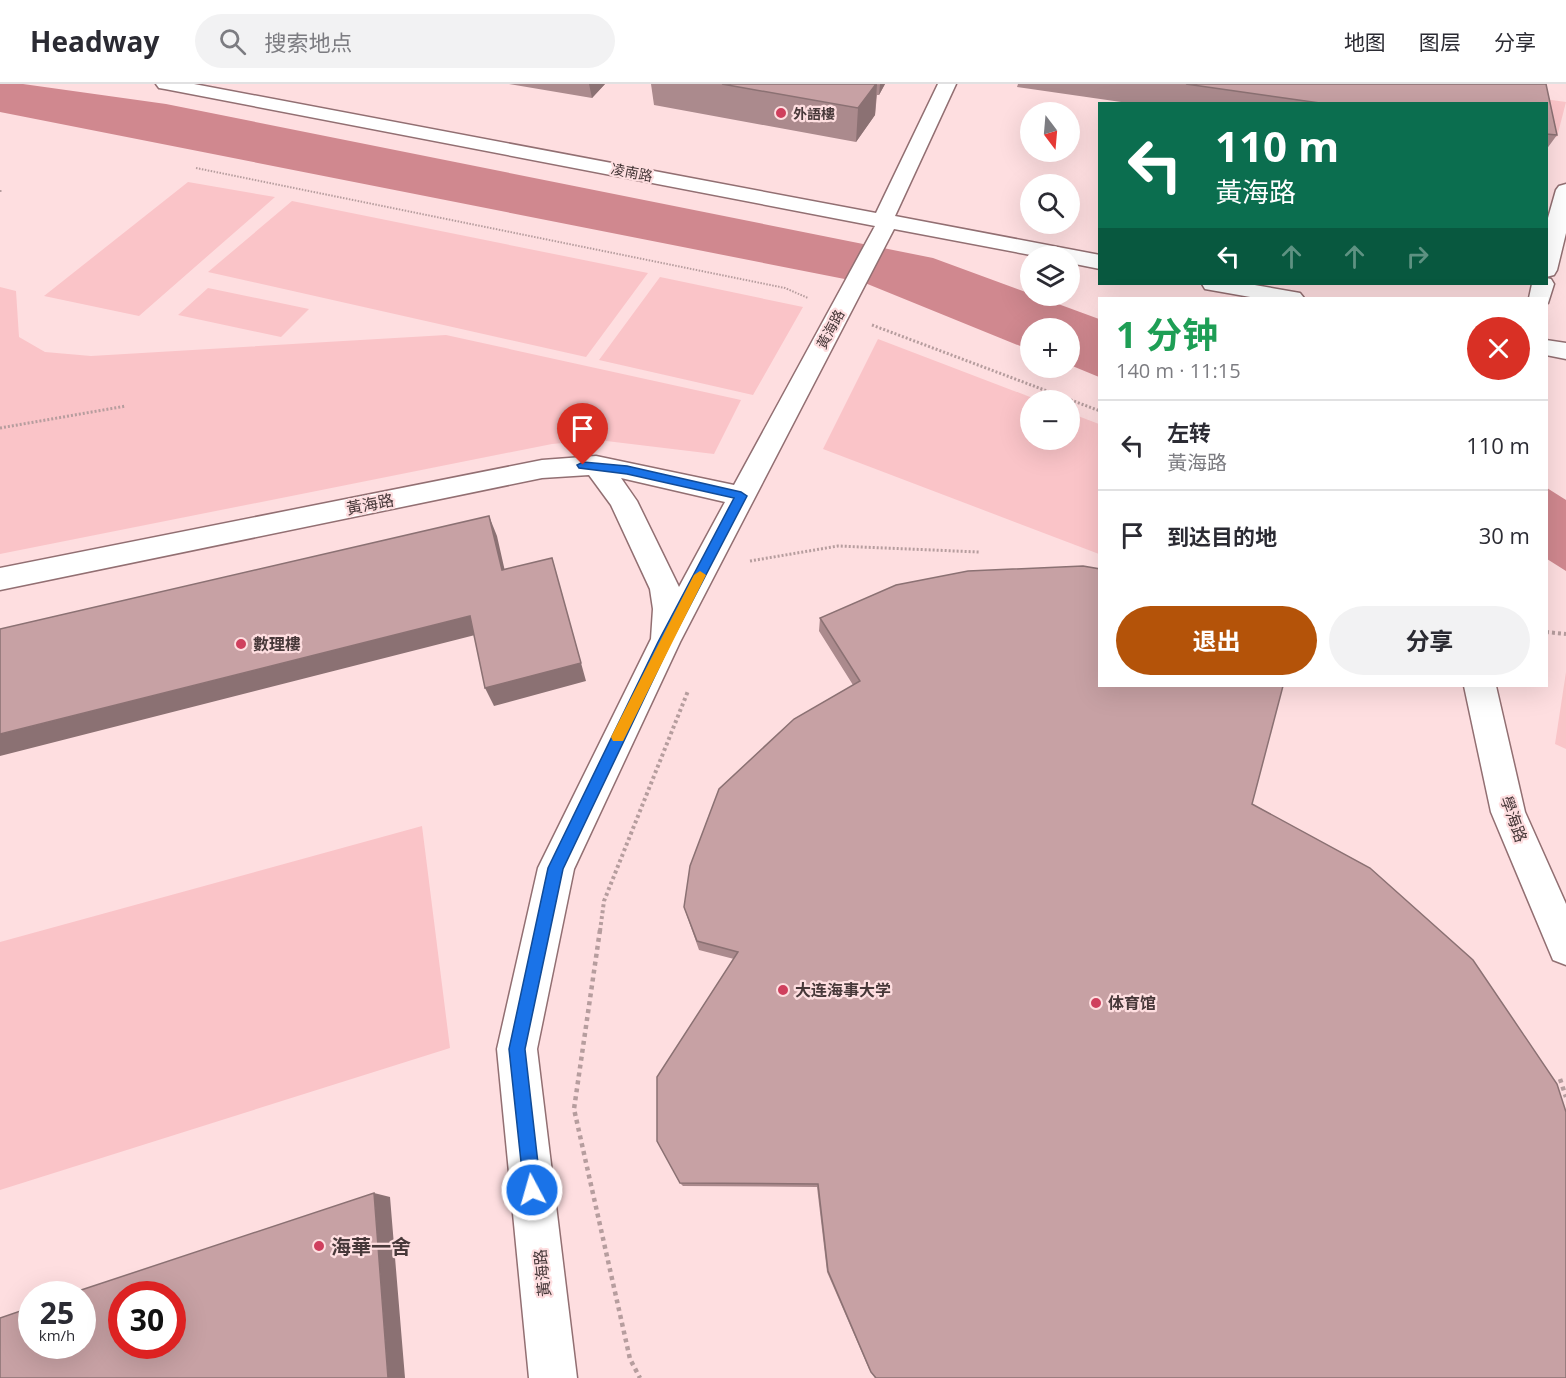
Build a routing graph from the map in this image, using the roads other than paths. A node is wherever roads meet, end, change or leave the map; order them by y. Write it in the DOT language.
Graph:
graph roads {
  1 [pos="165,84"];
  2 [pos="947,84"];
  3 [pos="290,88"];
  4 [pos="264,107"];
  5 [pos="1566,190"];
  6 [pos="885,221"];
  7 [pos="1098,262"];
  8 [pos="1548,262"];
  9 [pos="1219,285"];
  10 [pos="1286,297"];
  11 [pos="1548,347"];
  12 [pos="1566,351"];
  13 [pos="596,465"];
  14 [pos="741,496"];
  15 [pos="0,579"];
  16 [pos="665,642"];
  17 [pos="1480,687"];
  18 [pos="1566,947"];
  19 [pos="553,1378"];
  1 -- 4 [label="street, 凌南路"];
  2 -- 6 [label="street"];
  3 -- 4 [label="street"];
  4 -- 6 [label="street, 凌南路"];
  5 -- 8 [label="street"];
  6 -- 7 [label="street, 凌南路"];
  6 -- 14 [label="street, 黃海路"];
  9 -- 10 [label="street"];
  11 -- 12 [label="street"];
  13 -- 14 [label="street, 黃海路"];
  13 -- 15 [label="street, 黃海路"];
  13 -- 16 [label="street"];
  14 -- 16 [label="street, 黃海路"];
  16 -- 19 [label="street, 黃海路"];
  17 -- 18 [label="street, 學海路"];
}
